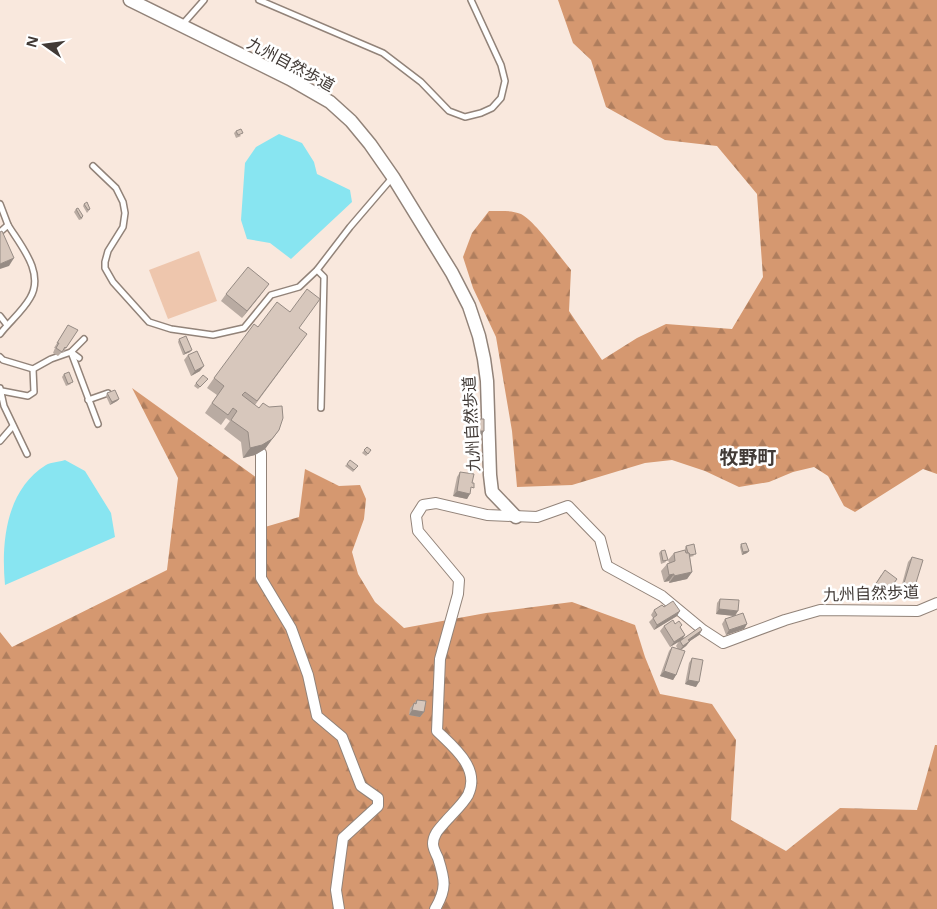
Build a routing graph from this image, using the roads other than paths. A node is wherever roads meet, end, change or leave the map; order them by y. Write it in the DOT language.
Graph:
graph roads {
  1 [pos="130,0"];
  2 [pos="204,0"];
  3 [pos="259,0"];
  4 [pos="471,0"];
  5 [pos="182,26"];
  6 [pos="94,166"];
  7 [pos="393,178"];
  8 [pos="0,204"];
  9 [pos="8,225"];
  10 [pos="0,232"];
  11 [pos="317,270"];
  12 [pos="0,316"];
  13 [pos="7,325"];
  14 [pos="0,334"];
  15 [pos="84,339"];
  16 [pos="71,352"];
  17 [pos="80,358"];
  18 [pos="1,360"];
  19 [pos="33,369"];
  20 [pos="1,390"];
  21 [pos="108,393"];
  22 [pos="88,400"];
  23 [pos="2,407"];
  24 [pos="321,408"];
  25 [pos="98,424"];
  26 [pos="13,426"];
  27 [pos="0,441"];
  28 [pos="260,453"];
  29 [pos="27,454"];
  30 [pos="516,517"];
  31 [pos="937,603"];
  32 [pos="339,909"];
  33 [pos="435,909"];
  1 -- 5 [label="street, 九州自然歩道"];
  2 -- 5 [label="lane"];
  3 -- 4 [label="lane"];
  5 -- 7 [label="street, 九州自然歩道"];
  6 -- 11 [label="lane"];
  7 -- 11 [label="lane"];
  7 -- 30 [label="street, 九州自然歩道"];
  8 -- 9 [label="lane"];
  9 -- 10 [label="lane"];
  9 -- 13 [label="lane"];
  11 -- 24 [label="lane"];
  12 -- 13 [label="lane"];
  13 -- 14 [label="lane"];
  15 -- 16 [label="lane"];
  16 -- 17 [label="lane"];
  16 -- 19 [label="lane"];
  16 -- 22 [label="lane"];
  18 -- 19 [label="lane"];
  19 -- 20 [label="lane"];
  20 -- 23 [label="lane"];
  21 -- 22 [label="lane"];
  22 -- 25 [label="lane"];
  23 -- 26 [label="lane"];
  26 -- 27 [label="lane"];
  26 -- 29 [label="lane"];
  28 -- 32 [label="street"];
  30 -- 31 [label="street, 九州自然歩道"];
  30 -- 33 [label="street"];
}
